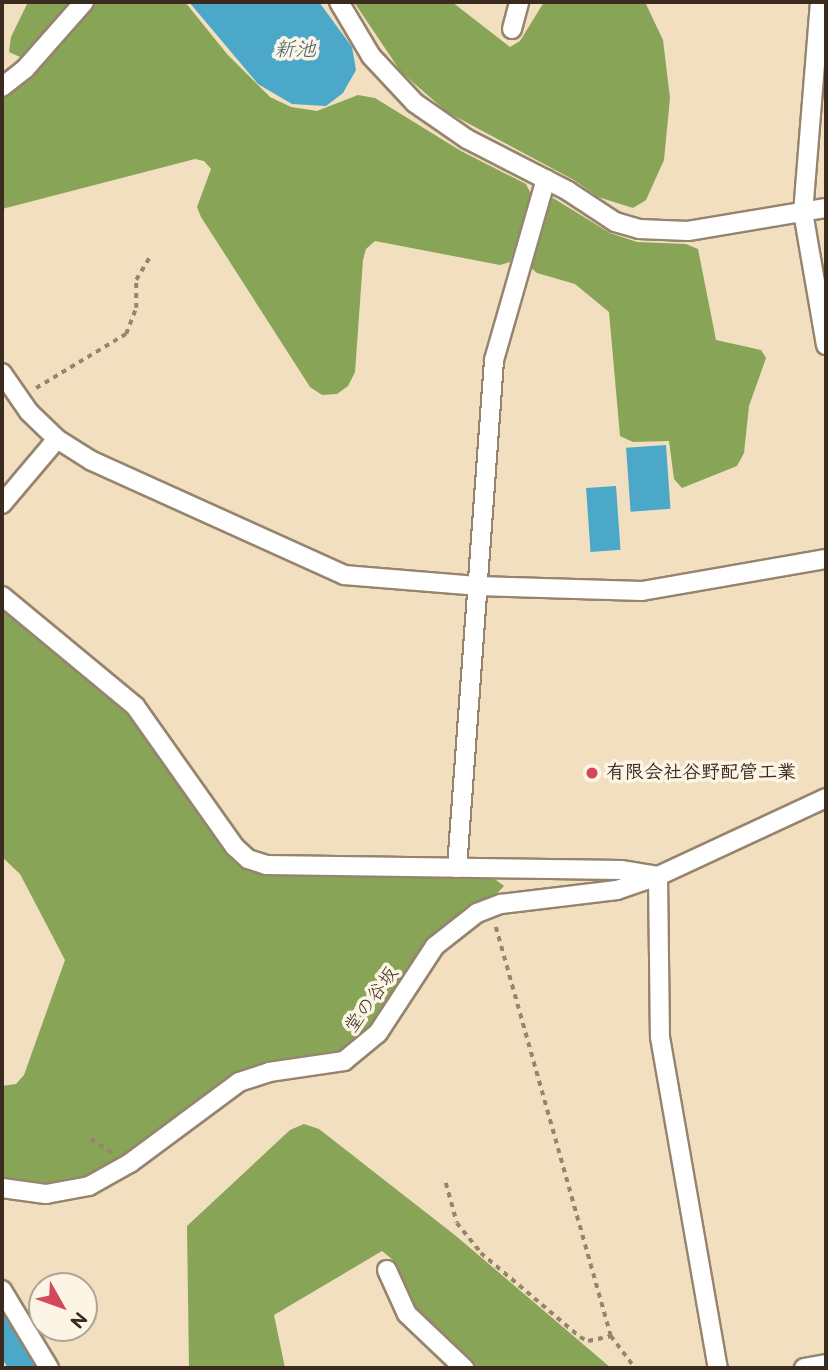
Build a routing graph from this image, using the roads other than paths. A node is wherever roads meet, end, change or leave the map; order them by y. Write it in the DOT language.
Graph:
graph roads {
  1 [pos="84,2"];
  2 [pos="339,2"];
  3 [pos="519,2"];
  4 [pos="820,2"];
  5 [pos="512,29"];
  6 [pos="2,87"];
  7 [pos="546,179"];
  8 [pos="826,208"];
  9 [pos="803,212"];
  10 [pos="826,345"];
  11 [pos="2,373"];
  12 [pos="57,439"];
  13 [pos="2,504"];
  14 [pos="826,559"];
  15 [pos="477,586"];
  16 [pos="2,596"];
  17 [pos="826,798"];
  18 [pos="457,868"];
  19 [pos="658,876"];
  20 [pos="2,1188"];
  21 [pos="387,1270"];
  22 [pos="2,1290"];
  23 [pos="826,1364"];
  24 [pos="49,1368"];
  25 [pos="464,1368"];
  26 [pos="718,1368"];
  27 [pos="804,1368"];
  1 -- 6 [label="street"];
  2 -- 7 [label="street"];
  3 -- 5 [label="street"];
  4 -- 9 [label="street"];
  7 -- 9 [label="street"];
  7 -- 15 [label="street"];
  8 -- 9 [label="street"];
  9 -- 10 [label="street"];
  11 -- 12 [label="street"];
  12 -- 13 [label="street"];
  12 -- 15 [label="street"];
  14 -- 15 [label="street"];
  15 -- 18 [label="street"];
  16 -- 18 [label="street"];
  17 -- 19 [label="street, 堂の谷坂"];
  18 -- 19 [label="street"];
  19 -- 20 [label="street, 堂の谷坂"];
  19 -- 26 [label="street"];
  21 -- 25 [label="street"];
  22 -- 24 [label="street"];
  23 -- 27 [label="street"];
}
